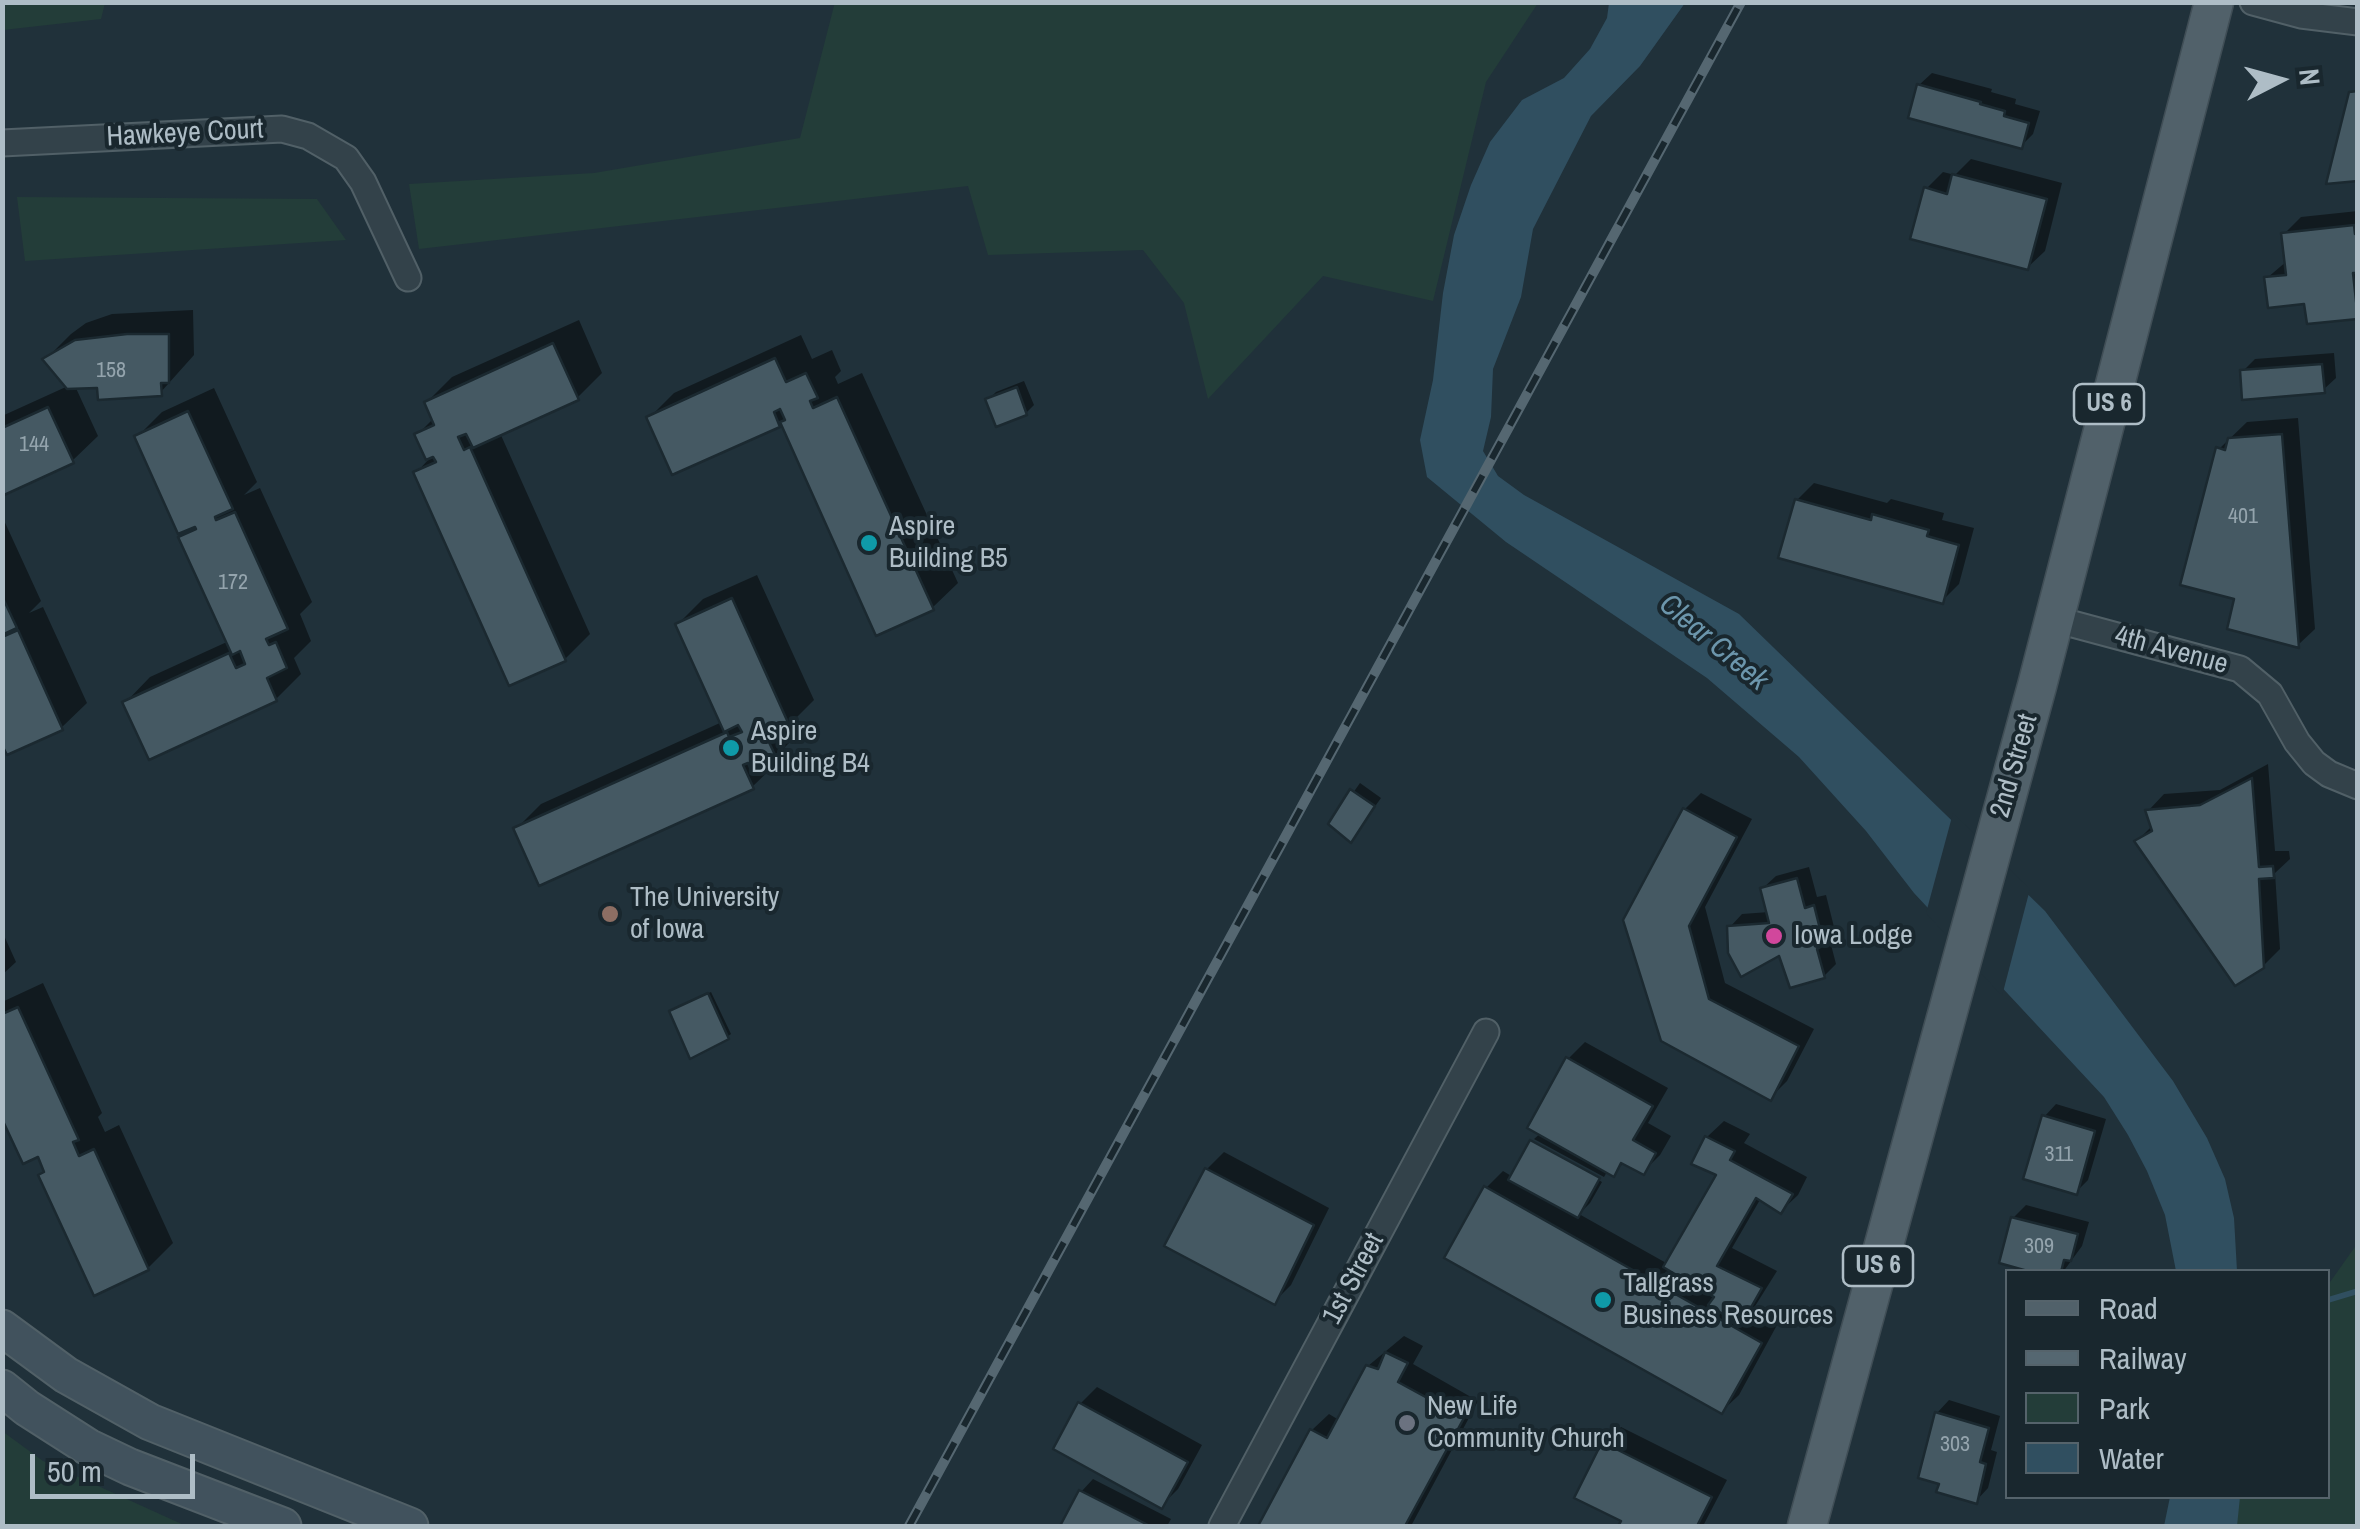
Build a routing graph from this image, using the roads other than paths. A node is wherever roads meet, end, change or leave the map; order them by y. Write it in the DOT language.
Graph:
graph roads {
  1 [pos="2214,2"];
  2 [pos="2253,2"];
  3 [pos="2358,22"];
  4 [pos="2,144"];
  5 [pos="408,278"];
  6 [pos="2054,619"];
  7 [pos="2358,786"];
  8 [pos="1486,1032"];
  9 [pos="2,1328"];
  10 [pos="2,1388"];
  11 [pos="283,1526"];
  12 [pos="410,1526"];
  13 [pos="1222,1526"];
  14 [pos="1807,1526"];
  1 -- 6 [label="main road, 2nd Street / US 6"];
  2 -- 3 [label="street"];
  4 -- 5 [label="street, Hawkeye Court"];
  6 -- 7 [label="street, 4th Avenue"];
  6 -- 14 [label="main road, 2nd Street / US 6"];
  8 -- 13 [label="street, 1st Street"];
  9 -- 12 [label="main road"];
  10 -- 11 [label="main road"];
}
